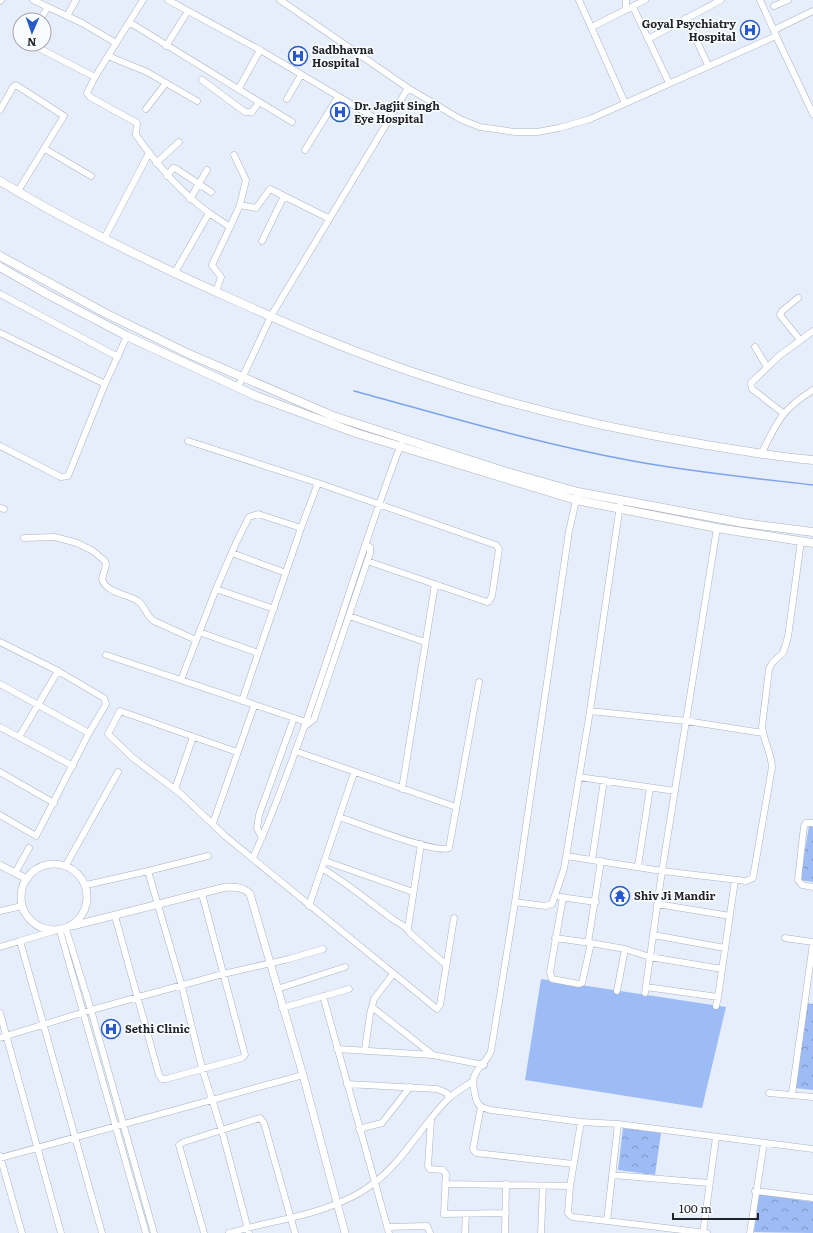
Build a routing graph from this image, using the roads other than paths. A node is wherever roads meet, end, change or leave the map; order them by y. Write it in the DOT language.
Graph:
graph roads {
  1 [pos="33,0"];
  2 [pos="76,0"];
  3 [pos="143,0"];
  4 [pos="168,0"];
  5 [pos="280,0"];
  6 [pos="579,0"];
  7 [pos="626,0"];
  8 [pos="645,0"];
  9 [pos="721,0"];
  10 [pos="760,0"];
  11 [pos="788,0"];
  12 [pos="774,6"];
  13 [pos="48,7"];
  14 [pos="633,7"];
  15 [pos="626,10"];
  16 [pos="188,11"];
  17 [pos="813,11"];
  18 [pos="45,12"];
  19 [pos="67,16"];
  20 [pos="686,18"];
  21 [pos="129,22"];
  22 [pos="592,27"];
  23 [pos="775,33"];
  24 [pos="648,39"];
  25 [pos="116,43"];
  26 [pos="166,46"];
  27 [pos="260,50"];
  28 [pos="47,52"];
  29 [pos="108,56"];
  30 [pos="708,65"];
  31 [pos="301,75"];
  32 [pos="95,77"];
  33 [pos="202,80"];
  34 [pos="166,83"];
  35 [pos="669,84"];
  36 [pos="239,88"];
  37 [pos="408,88"];
  38 [pos="338,97"];
  39 [pos="287,98"];
  40 [pos="197,101"];
  41 [pos="259,102"];
  42 [pos="625,103"];
  43 [pos="811,106"];
  44 [pos="146,109"];
  45 [pos="0,110"];
  46 [pos="813,114"];
  47 [pos="292,122"];
  48 [pos="385,124"];
  49 [pos="179,142"];
  50 [pos="45,149"];
  51 [pos="305,150"];
  52 [pos="149,154"];
  53 [pos="234,155"];
  54 [pos="156,163"];
  55 [pos="207,170"];
  56 [pos="91,176"];
  57 [pos="167,176"];
  58 [pos="0,180"];
  59 [pos="199,184"];
  60 [pos="18,192"];
  61 [pos="211,192"];
  62 [pos="284,196"];
  63 [pos="190,199"];
  64 [pos="240,205"];
  65 [pos="209,213"];
  66 [pos="328,218"];
  67 [pos="230,227"];
  68 [pos="104,239"];
  69 [pos="262,241"];
  70 [pos="0,256"];
  71 [pos="0,267"];
  72 [pos="174,274"];
  73 [pos="216,292"];
  74 [pos="0,294"];
  75 [pos="798,298"];
  76 [pos="271,316"];
  77 [pos="813,331"];
  78 [pos="0,333"];
  79 [pos="127,336"];
  80 [pos="800,340"];
  81 [pos="755,347"];
  82 [pos="118,357"];
  83 [pos="767,367"];
  84 [pos="243,377"];
  85 [pos="105,384"];
  86 [pos="238,387"];
  87 [pos="813,390"];
  88 [pos="783,413"];
  89 [pos="188,441"];
  90 [pos="402,443"];
  91 [pos="0,446"];
  92 [pos="761,454"];
  93 [pos="813,460"];
  94 [pos="318,483"];
  95 [pos="577,496"];
  96 [pos="621,500"];
  97 [pos="379,504"];
  98 [pos="618,509"];
  99 [pos="301,528"];
  100 [pos="717,528"];
  101 [pos="813,532"];
  102 [pos="24,538"];
  103 [pos="801,541"];
  104 [pos="813,543"];
  105 [pos="365,544"];
  106 [pos="232,553"];
  107 [pos="367,561"];
  108 [pos="286,573"];
  109 [pos="435,584"];
  110 [pos="216,589"];
  111 [pos="274,609"];
  112 [pos="349,616"];
  113 [pos="199,632"];
  114 [pos="196,640"];
  115 [pos="0,642"];
  116 [pos="425,642"];
  117 [pos="258,653"];
  118 [pos="106,655"];
  119 [pos="58,670"];
  120 [pos="181,680"];
  121 [pos="479,682"];
  122 [pos="0,684"];
  123 [pos="242,701"];
  124 [pos="39,704"];
  125 [pos="254,706"];
  126 [pos="590,711"];
  127 [pos="294,718"];
  128 [pos="686,721"];
  129 [pos="305,724"];
  130 [pos="0,727"];
  131 [pos="89,733"];
  132 [pos="763,733"];
  133 [pos="19,737"];
  134 [pos="193,738"];
  135 [pos="295,751"];
  136 [pos="238,752"];
  137 [pos="73,766"];
  138 [pos="118,772"];
  139 [pos="354,773"];
  140 [pos="1,775"];
  141 [pos="579,777"];
  142 [pos="604,780"];
  143 [pos="650,788"];
  144 [pos="175,789"];
  145 [pos="402,789"];
  146 [pos="675,791"];
  147 [pos="54,803"];
  148 [pos="456,807"];
  149 [pos="0,815"];
  150 [pos="339,817"];
  151 [pos="212,823"];
  152 [pos="813,823"];
  153 [pos="262,838"];
  154 [pos="421,844"];
  155 [pos="30,848"];
  156 [pos="208,856"];
  157 [pos="566,856"];
  158 [pos="253,858"];
  159 [pos="592,860"];
  160 [pos="325,861"];
  161 [pos="601,861"];
  162 [pos="0,865"];
  163 [pos="66,865"];
  164 [pos="638,866"];
  165 [pos="323,869"];
  166 [pos="148,871"];
  167 [pos="662,871"];
  168 [pos="16,873"];
  169 [pos="27,878"];
  170 [pos="736,880"];
  171 [pos="86,885"];
  172 [pos="813,887"];
  173 [pos="412,892"];
  174 [pos="202,894"];
  175 [pos="559,896"];
  176 [pos="516,902"];
  177 [pos="596,902"];
  178 [pos="657,904"];
  179 [pos="158,905"];
  180 [pos="22,906"];
  181 [pos="309,906"];
  182 [pos="0,911"];
  183 [pos="115,916"];
  184 [pos="730,916"];
  185 [pos="454,918"];
  186 [pos="408,928"];
  187 [pos="63,929"];
  188 [pos="653,935"];
  189 [pos="555,938"];
  190 [pos="785,938"];
  191 [pos="20,941"];
  192 [pos="813,942"];
  193 [pos="590,943"];
  194 [pos="0,946"];
  195 [pos="725,948"];
  196 [pos="323,949"];
  197 [pos="625,949"];
  198 [pos="650,957"];
  199 [pos="269,964"];
  200 [pos="446,965"];
  201 [pos="344,967"];
  202 [pos="722,969"];
  203 [pos="223,974"];
  204 [pos="393,974"];
  205 [pos="182,987"];
  206 [pos="277,989"];
  207 [pos="349,989"];
  208 [pos="617,991"];
  209 [pos="323,996"];
  210 [pos="718,997"];
  211 [pos="138,998"];
  212 [pos="806,1000"];
  213 [pos="813,1000"];
  214 [pos="716,1006"];
  215 [pos="372,1007"];
  216 [pos="282,1008"];
  217 [pos="91,1010"];
  218 [pos="84,1012"];
  219 [pos="0,1013"];
  220 [pos="43,1025"];
  221 [pos="7,1037"];
  222 [pos="0,1038"];
  223 [pos="337,1049"];
  224 [pos="365,1050"];
  225 [pos="433,1055"];
  226 [pos="484,1065"];
  227 [pos="202,1068"];
  228 [pos="303,1075"];
  229 [pos="473,1081"];
  230 [pos="347,1084"];
  231 [pos="410,1087"];
  232 [pos="769,1093"];
  233 [pos="792,1094"];
  234 [pos="813,1097"];
  235 [pos="449,1098"];
  236 [pos="213,1099"];
  237 [pos="481,1106"];
  238 [pos="431,1120"];
  239 [pos="581,1122"];
  240 [pos="122,1124"];
  241 [pos="618,1124"];
  242 [pos="116,1126"];
  243 [pos="359,1129"];
  244 [pos="222,1131"];
  245 [pos="75,1137"];
  246 [pos="716,1137"];
  247 [pos="764,1143"];
  248 [pos="37,1148"];
  249 [pos="813,1149"];
  250 [pos="0,1157"];
  251 [pos="573,1164"];
  252 [pos="612,1175"];
  253 [pos="374,1183"];
  254 [pos="709,1183"];
  255 [pos="445,1184"];
  256 [pos="506,1184"];
  257 [pos="543,1186"];
  258 [pos="570,1186"];
  259 [pos="755,1191"];
  260 [pos="813,1198"];
  261 [pos="337,1204"];
  262 [pos="506,1213"];
  263 [pos="466,1214"];
  264 [pos="290,1217"];
  265 [pos="607,1221"];
  266 [pos="249,1230"];
  267 [pos="388,1230"];
  268 [pos="22,1233"];
  269 [pos="61,1233"];
  270 [pos="102,1233"];
  271 [pos="146,1233"];
  272 [pos="154,1233"];
  273 [pos="204,1233"];
  274 [pos="229,1233"];
  275 [pos="295,1233"];
  276 [pos="345,1233"];
  277 [pos="430,1233"];
  278 [pos="465,1233"];
  279 [pos="505,1233"];
  280 [pos="541,1233"];
  281 [pos="703,1233"];
  282 [pos="707,1233"];
  283 [pos="750,1233"];
  1 -- 13 [label="street"];
  2 -- 19 [label="street"];
  3 -- 21 [label="street"];
  4 -- 16 [label="street"];
  5 -- 37 [label="street"];
  6 -- 22 [label="street"];
  7 -- 15 [label="street"];
  8 -- 14 [label="street"];
  9 -- 20 [label="street"];
  10 -- 23 [label="street"];
  11 -- 12 [label="street"];
  13 -- 18 [label="street"];
  13 -- 19 [label="street"];
  14 -- 15 [label="street"];
  14 -- 24 [label="street"];
  15 -- 22 [label="street"];
  16 -- 26 [label="street"];
  16 -- 27 [label="street"];
  17 -- 23 [label="street"];
  19 -- 25 [label="street"];
  20 -- 24 [label="street"];
  20 -- 30 [label="street"];
  21 -- 25 [label="street"];
  21 -- 26 [label="street"];
  22 -- 42 [label="street"];
  23 -- 30 [label="street"];
  23 -- 43 [label="street"];
  24 -- 35 [label="street"];
  25 -- 29 [label="street"];
  26 -- 36 [label="street"];
  27 -- 31 [label="street"];
  27 -- 36 [label="street"];
  28 -- 32 [label="street"];
  29 -- 32 [label="street"];
  29 -- 34 [label="street"];
  30 -- 35 [label="street"];
  31 -- 38 [label="street"];
  31 -- 39 [label="street"];
  32 -- 52 [label="street"];
  33 -- 41 [label="street"];
  34 -- 40 [label="street"];
  34 -- 44 [label="street"];
  35 -- 42 [label="street"];
  36 -- 41 [label="street"];
  37 -- 42 [label="street"];
  37 -- 48 [label="street"];
  38 -- 48 [label="street"];
  38 -- 51 [label="street"];
  41 -- 47 [label="street"];
  43 -- 46 [label="street"];
  45 -- 50 [label="street"];
  48 -- 66 [label="street"];
  49 -- 54 [label="street"];
  50 -- 56 [label="street"];
  50 -- 60 [label="street"];
  52 -- 54 [label="street"];
  52 -- 68 [label="street"];
  53 -- 64 [label="street"];
  54 -- 57 [label="street"];
  55 -- 59 [label="street"];
  57 -- 59 [label="street"];
  57 -- 63 [label="street"];
  58 -- 60 [label="main road"];
  59 -- 61 [label="street"];
  59 -- 63 [label="street"];
  60 -- 68 [label="main road"];
  62 -- 64 [label="street"];
  62 -- 66 [label="street"];
  62 -- 69 [label="street"];
  63 -- 65 [label="street"];
  64 -- 67 [label="street"];
  65 -- 67 [label="street"];
  65 -- 72 [label="street"];
  66 -- 76 [label="street"];
  67 -- 73 [label="street"];
  68 -- 72 [label="main road"];
  70 -- 84 [label="main road"];
  71 -- 79 [label="main road"];
  72 -- 73 [label="main road"];
  73 -- 76 [label="main road"];
  74 -- 82 [label="street"];
  75 -- 80 [label="street"];
  76 -- 84 [label="street"];
  76 -- 92 [label="main road"];
  77 -- 80 [label="street"];
  78 -- 85 [label="street"];
  79 -- 82 [label="street"];
  79 -- 86 [label="main road"];
  80 -- 83 [label="street"];
  81 -- 83 [label="street"];
  82 -- 85 [label="street"];
  83 -- 88 [label="street"];
  84 -- 86 [label="street"];
  84 -- 90 [label="main road"];
  85 -- 91 [label="street"];
  86 -- 90 [label="main road"];
  87 -- 88 [label="street"];
  88 -- 92 [label="street"];
  89 -- 94 [label="street"];
  90 -- 95 [label="main road"];
  90 -- 97 [label="street"];
  92 -- 93 [label="main road"];
  94 -- 97 [label="street"];
  94 -- 99 [label="street"];
  95 -- 96 [label="main road"];
  95 -- 98 [label="main road"];
  95 -- 176 [label="street"];
  96 -- 98 [label="street"];
  96 -- 101 [label="main road"];
  97 -- 105 [label="street"];
  97 -- 109 [label="street"];
  98 -- 100 [label="main road"];
  98 -- 126 [label="street"];
  99 -- 106 [label="street"];
  99 -- 108 [label="street"];
  100 -- 103 [label="main road"];
  100 -- 128 [label="street"];
  102 -- 114 [label="street"];
  103 -- 104 [label="main road"];
  103 -- 132 [label="street"];
  105 -- 107 [label="street"];
  105 -- 129 [label="street"];
  106 -- 108 [label="street"];
  106 -- 110 [label="street"];
  107 -- 109 [label="street"];
  107 -- 112 [label="street"];
  108 -- 111 [label="street"];
  109 -- 116 [label="street"];
  110 -- 111 [label="street"];
  110 -- 113 [label="street"];
  111 -- 117 [label="street"];
  112 -- 116 [label="street"];
  112 -- 129 [label="street"];
  113 -- 114 [label="street"];
  113 -- 117 [label="street"];
  114 -- 120 [label="street"];
  115 -- 119 [label="street"];
  116 -- 145 [label="street"];
  117 -- 123 [label="street"];
  118 -- 120 [label="street"];
  119 -- 124 [label="street"];
  119 -- 131 [label="street"];
  120 -- 123 [label="street"];
  121 -- 148 [label="street"];
  122 -- 124 [label="street"];
  123 -- 125 [label="street"];
  124 -- 131 [label="street"];
  124 -- 133 [label="street"];
  125 -- 127 [label="street"];
  125 -- 136 [label="street"];
  126 -- 128 [label="street"];
  126 -- 141 [label="street"];
  127 -- 129 [label="street"];
  127 -- 153 [label="street"];
  128 -- 132 [label="street"];
  128 -- 146 [label="street"];
  129 -- 135 [label="street"];
  130 -- 133 [label="street"];
  131 -- 137 [label="street"];
  132 -- 170 [label="street"];
  133 -- 137 [label="street"];
  134 -- 136 [label="street"];
  134 -- 144 [label="street"];
  134 -- 144 [label="street"];
  135 -- 139 [label="street"];
  135 -- 153 [label="street"];
  136 -- 151 [label="street"];
  137 -- 147 [label="street"];
  138 -- 163 [label="street"];
  139 -- 145 [label="street"];
  139 -- 150 [label="street"];
  140 -- 147 [label="street"];
  141 -- 142 [label="street"];
  141 -- 157 [label="street"];
  142 -- 143 [label="street"];
  142 -- 159 [label="street"];
  143 -- 146 [label="street"];
  143 -- 164 [label="street"];
  144 -- 151 [label="street"];
  145 -- 148 [label="street"];
  146 -- 167 [label="street"];
  147 -- 149 [label="street"];
  148 -- 154 [label="street"];
  150 -- 154 [label="street"];
  150 -- 160 [label="street"];
  151 -- 158 [label="street"];
  152 -- 172 [label="street"];
  153 -- 158 [label="street"];
  154 -- 173 [label="street"];
  155 -- 168 [label="street"];
  156 -- 166 [label="street"];
  157 -- 159 [label="street"];
  157 -- 175 [label="street"];
  158 -- 181 [label="street"];
  159 -- 161 [label="street"];
  160 -- 165 [label="street"];
  160 -- 173 [label="street"];
  161 -- 164 [label="street"];
  161 -- 177 [label="street"];
  162 -- 168 [label="street"];
  163 -- 169 [label="street"];
  163 -- 171 [label="street"];
  164 -- 167 [label="street"];
  165 -- 181 [label="street"];
  165 -- 186 [label="street"];
  166 -- 171 [label="street"];
  166 -- 179 [label="street"];
  167 -- 170 [label="street"];
  167 -- 178 [label="street"];
  168 -- 169 [label="street"];
  169 -- 180 [label="street"];
  170 -- 184 [label="street"];
  171 -- 187 [label="street"];
  173 -- 186 [label="street"];
  174 -- 179 [label="street"];
  174 -- 199 [label="street"];
  174 -- 203 [label="street"];
  175 -- 176 [label="street"];
  175 -- 177 [label="street"];
  175 -- 189 [label="street"];
  176 -- 226 [label="street"];
  177 -- 193 [label="street"];
  178 -- 184 [label="street"];
  178 -- 188 [label="street"];
  179 -- 183 [label="street"];
  179 -- 205 [label="street"];
  180 -- 182 [label="street"];
  180 -- 187 [label="street"];
  181 -- 204 [label="street"];
  183 -- 187 [label="street"];
  183 -- 211 [label="street"];
  184 -- 195 [label="street"];
  185 -- 200 [label="street"];
  186 -- 200 [label="street"];
  187 -- 191 [label="street"];
  187 -- 217 [label="street"];
  187 -- 218 [label="street"];
  188 -- 195 [label="street"];
  188 -- 198 [label="street"];
  189 -- 193 [label="street"];
  189 -- 193 [label="street"];
  190 -- 192 [label="street"];
  191 -- 194 [label="street"];
  191 -- 220 [label="street"];
  192 -- 212 [label="street"];
  193 -- 197 [label="street"];
  195 -- 202 [label="street"];
  196 -- 199 [label="street"];
  197 -- 198 [label="street"];
  197 -- 208 [label="street"];
  198 -- 202 [label="street"];
  198 -- 210 [label="street"];
  199 -- 203 [label="street"];
  199 -- 206 [label="street"];
  200 -- 204 [label="street"];
  201 -- 206 [label="street"];
  202 -- 210 [label="street"];
  203 -- 205 [label="street"];
  203 -- 227 [label="street"];
  204 -- 215 [label="street"];
  205 -- 211 [label="street"];
  205 -- 227 [label="street"];
  206 -- 216 [label="street"];
  207 -- 209 [label="street"];
  209 -- 216 [label="street"];
  209 -- 223 [label="street"];
  210 -- 214 [label="street"];
  211 -- 217 [label="street"];
  211 -- 227 [label="street"];
  212 -- 213 [label="street"];
  212 -- 233 [label="street"];
  215 -- 224 [label="street"];
  215 -- 225 [label="street"];
  216 -- 228 [label="street"];
  217 -- 218 [label="street"];
  217 -- 240 [label="street"];
  218 -- 220 [label="street"];
  218 -- 242 [label="street"];
  219 -- 221 [label="street"];
  220 -- 221 [label="street"];
  220 -- 245 [label="street"];
  221 -- 222 [label="street"];
  221 -- 248 [label="street"];
  223 -- 224 [label="street"];
  223 -- 230 [label="street"];
  224 -- 225 [label="street"];
  225 -- 226 [label="street"];
  226 -- 229 [label="street"];
  227 -- 236 [label="street"];
  228 -- 236 [label="street"];
  228 -- 261 [label="street"];
  229 -- 235 [label="street"];
  229 -- 237 [label="street"];
  230 -- 231 [label="street"];
  230 -- 243 [label="street"];
  231 -- 235 [label="street"];
  231 -- 243 [label="street"];
  232 -- 233 [label="street"];
  233 -- 234 [label="street"];
  235 -- 238 [label="street"];
  236 -- 240 [label="street"];
  236 -- 244 [label="street"];
  237 -- 239 [label="street"];
  237 -- 251 [label="street"];
  238 -- 253 [label="street"];
  238 -- 255 [label="street"];
  239 -- 241 [label="street"];
  239 -- 251 [label="street"];
  240 -- 242 [label="street"];
  240 -- 272 [label="street"];
  241 -- 246 [label="street"];
  241 -- 252 [label="street"];
  242 -- 245 [label="street"];
  242 -- 271 [label="street"];
  243 -- 253 [label="street"];
  244 -- 264 [label="street"];
  244 -- 266 [label="street"];
  244 -- 273 [label="street"];
  245 -- 248 [label="street"];
  245 -- 270 [label="street"];
  246 -- 247 [label="street"];
  246 -- 254 [label="street"];
  247 -- 249 [label="street"];
  247 -- 259 [label="street"];
  248 -- 250 [label="street"];
  248 -- 269 [label="street"];
  250 -- 268 [label="street"];
  251 -- 258 [label="street"];
  252 -- 254 [label="street"];
  252 -- 265 [label="street"];
  253 -- 261 [label="street"];
  253 -- 267 [label="street"];
  254 -- 281 [label="street"];
  255 -- 256 [label="street"];
  255 -- 263 [label="street"];
  256 -- 257 [label="street"];
  256 -- 262 [label="street"];
  257 -- 258 [label="street"];
  257 -- 280 [label="street"];
  258 -- 265 [label="street"];
  259 -- 260 [label="street"];
  259 -- 283 [label="street"];
  261 -- 264 [label="street"];
  261 -- 276 [label="street"];
  262 -- 263 [label="street"];
  262 -- 279 [label="street"];
  263 -- 278 [label="street"];
  264 -- 266 [label="street"];
  264 -- 275 [label="street"];
  265 -- 281 [label="street"];
  266 -- 274 [label="street"];
  267 -- 277 [label="street"];
  281 -- 282 [label="street"];
}
